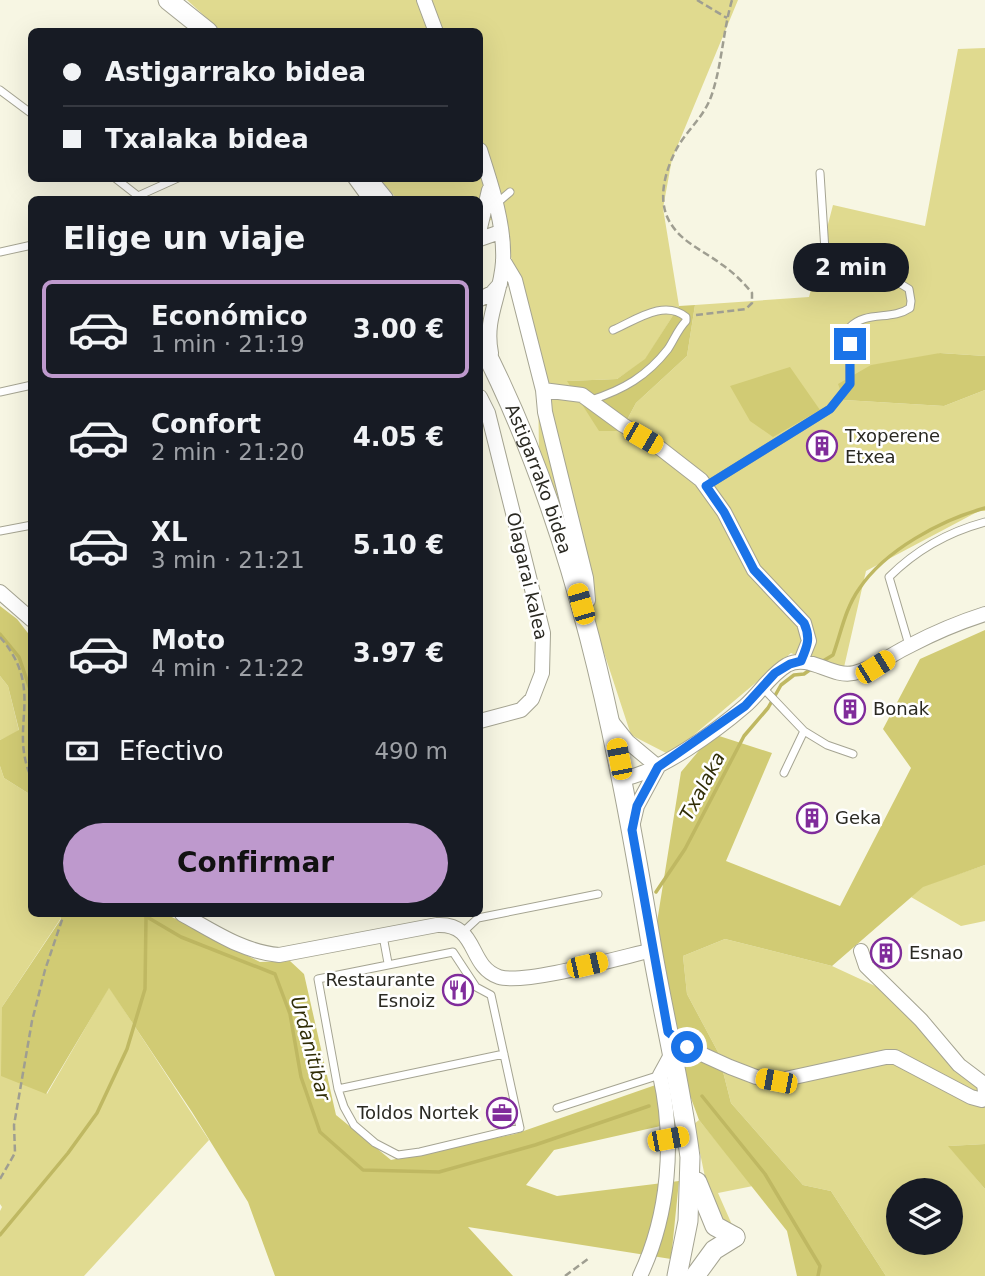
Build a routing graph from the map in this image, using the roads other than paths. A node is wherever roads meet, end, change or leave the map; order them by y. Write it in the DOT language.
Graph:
graph roads {
  1 [pos="168,0"];
  2 [pos="424,0"];
  3 [pos="203,28"];
  4 [pos="434,28"];
  5 [pos="0,90"];
  6 [pos="28,111"];
  7 [pos="483,160"];
  8 [pos="820,173"];
  9 [pos="120,182"];
  10 [pos="169,182"];
  11 [pos="369,182"];
  12 [pos="491,185"];
  13 [pos="510,192"];
  14 [pos="138,196"];
  15 [pos="138,196"];
  16 [pos="381,196"];
  17 [pos="495,204"];
  18 [pos="483,216"];
  19 [pos="500,232"];
  20 [pos="483,238"];
  21 [pos="28,246"];
  22 [pos="0,251"];
  23 [pos="503,260"];
  24 [pos="500,284"];
  25 [pos="483,298"];
  26 [pos="613,330"];
  27 [pos="483,347"];
  28 [pos="494,368"];
  29 [pos="28,386"];
  30 [pos="543,390"];
  31 [pos="0,392"];
  32 [pos="590,400"];
  33 [pos="483,403"];
  34 [pos="706,486"];
  35 [pos="985,522"];
  36 [pos="28,526"];
  37 [pos="0,531"];
  38 [pos="0,592"];
  39 [pos="581,604"];
  40 [pos="28,611"];
  41 [pos="985,614"];
  42 [pos="909,645"];
  43 [pos="812,664"];
  44 [pos="766,691"];
  45 [pos="483,720"];
  46 [pos="611,720"];
  47 [pos="804,731"];
  48 [pos="853,754"];
  49 [pos="658,767"];
  50 [pos="784,772"];
  51 [pos="622,779"];
  52 [pos="632,830"];
  53 [pos="598,894"];
  54 [pos="187,917"];
  55 [pos="466,935"];
  56 [pos="383,941"];
  57 [pos="653,950"];
  58 [pos="861,951"];
  59 [pos="388,963"];
  60 [pos="668,1032"];
  61 [pos="671,1053"];
  62 [pos="504,1054"];
  63 [pos="660,1075"];
  64 [pos="338,1089"];
  65 [pos="557,1108"];
  66 [pos="678,1137"];
  67 [pos="694,1185"];
  68 [pos="703,1236"];
  69 [pos="735,1237"];
  70 [pos="683,1251"];
  71 [pos="640,1276"];
  72 [pos="677,1276"];
  73 [pos="689,1276"];
  74 [pos="695,1276"];
  1 -- 3 [label="main road"];
  2 -- 4 [label="street"];
  5 -- 6 [label="lane"];
  7 -- 12 [label="street"];
  8 -- 34 [label="lane"];
  9 -- 14 [label="lane"];
  10 -- 15 [label="lane"];
  11 -- 16 [label="main road"];
  12 -- 17 [label="street"];
  12 -- 18 [label="street"];
  13 -- 17 [label="lane"];
  17 -- 19 [label="street"];
  19 -- 20 [label="street"];
  19 -- 23 [label="street"];
  21 -- 22 [label="lane"];
  23 -- 24 [label="street"];
  23 -- 30 [label="street"];
  24 -- 25 [label="street"];
  24 -- 28 [label="street"];
  26 -- 32 [label="lane"];
  27 -- 28 [label="main road, Astigarrako bidea"];
  28 -- 39 [label="main road, Astigarrako bidea"];
  29 -- 31 [label="lane"];
  30 -- 32 [label="street"];
  30 -- 39 [label="street"];
  32 -- 34 [label="street"];
  33 -- 45 [label="street, Olagarai kalea"];
  34 -- 43 [label="street"];
  35 -- 42 [label="lane"];
  36 -- 37 [label="lane"];
  38 -- 40 [label="street"];
  39 -- 46 [label="main road, Astigarrako bidea"];
  41 -- 42 [label="street"];
  42 -- 43 [label="street"];
  43 -- 44 [label="street"];
  44 -- 47 [label="lane"];
  44 -- 49 [label="street"];
  46 -- 49 [label="street"];
  46 -- 51 [label="main road, Astigarrako bidea"];
  47 -- 48 [label="lane"];
  47 -- 50 [label="lane"];
  49 -- 51 [label="street"];
  49 -- 52 [label="street"];
  51 -- 52 [label="main road, Astigarrako bidea"];
  52 -- 57 [label="main road, Astigarrako bidea"];
  53 -- 55 [label="lane"];
  54 -- 56 [label="street"];
  55 -- 56 [label="street"];
  55 -- 57 [label="street"];
  56 -- 59 [label="lane"];
  57 -- 60 [label="main road, Astigarrako bidea"];
  58 -- 60 [label="street"];
  59 -- 62 [label="lane"];
  59 -- 64 [label="lane"];
  60 -- 61 [label="main road, Astigarrako bidea"];
  61 -- 63 [label="street"];
  61 -- 66 [label="main road, Astigarrako bidea"];
  62 -- 64 [label="lane"];
  62 -- 64 [label="lane"];
  63 -- 65 [label="lane"];
  63 -- 66 [label="street"];
  66 -- 67 [label="main road, Astigarrako bidea"];
  66 -- 71 [label="street"];
  67 -- 68 [label="main road, Astigarrako bidea"];
  67 -- 69 [label="main road"];
  67 -- 70 [label="main road, Astigarrako bidea"];
  68 -- 69 [label="lane"];
  68 -- 70 [label="main road"];
  68 -- 73 [label="main road, Astigarrako bidea"];
  69 -- 74 [label="main road"];
  70 -- 72 [label="main road, Astigarrako bidea"];
}
